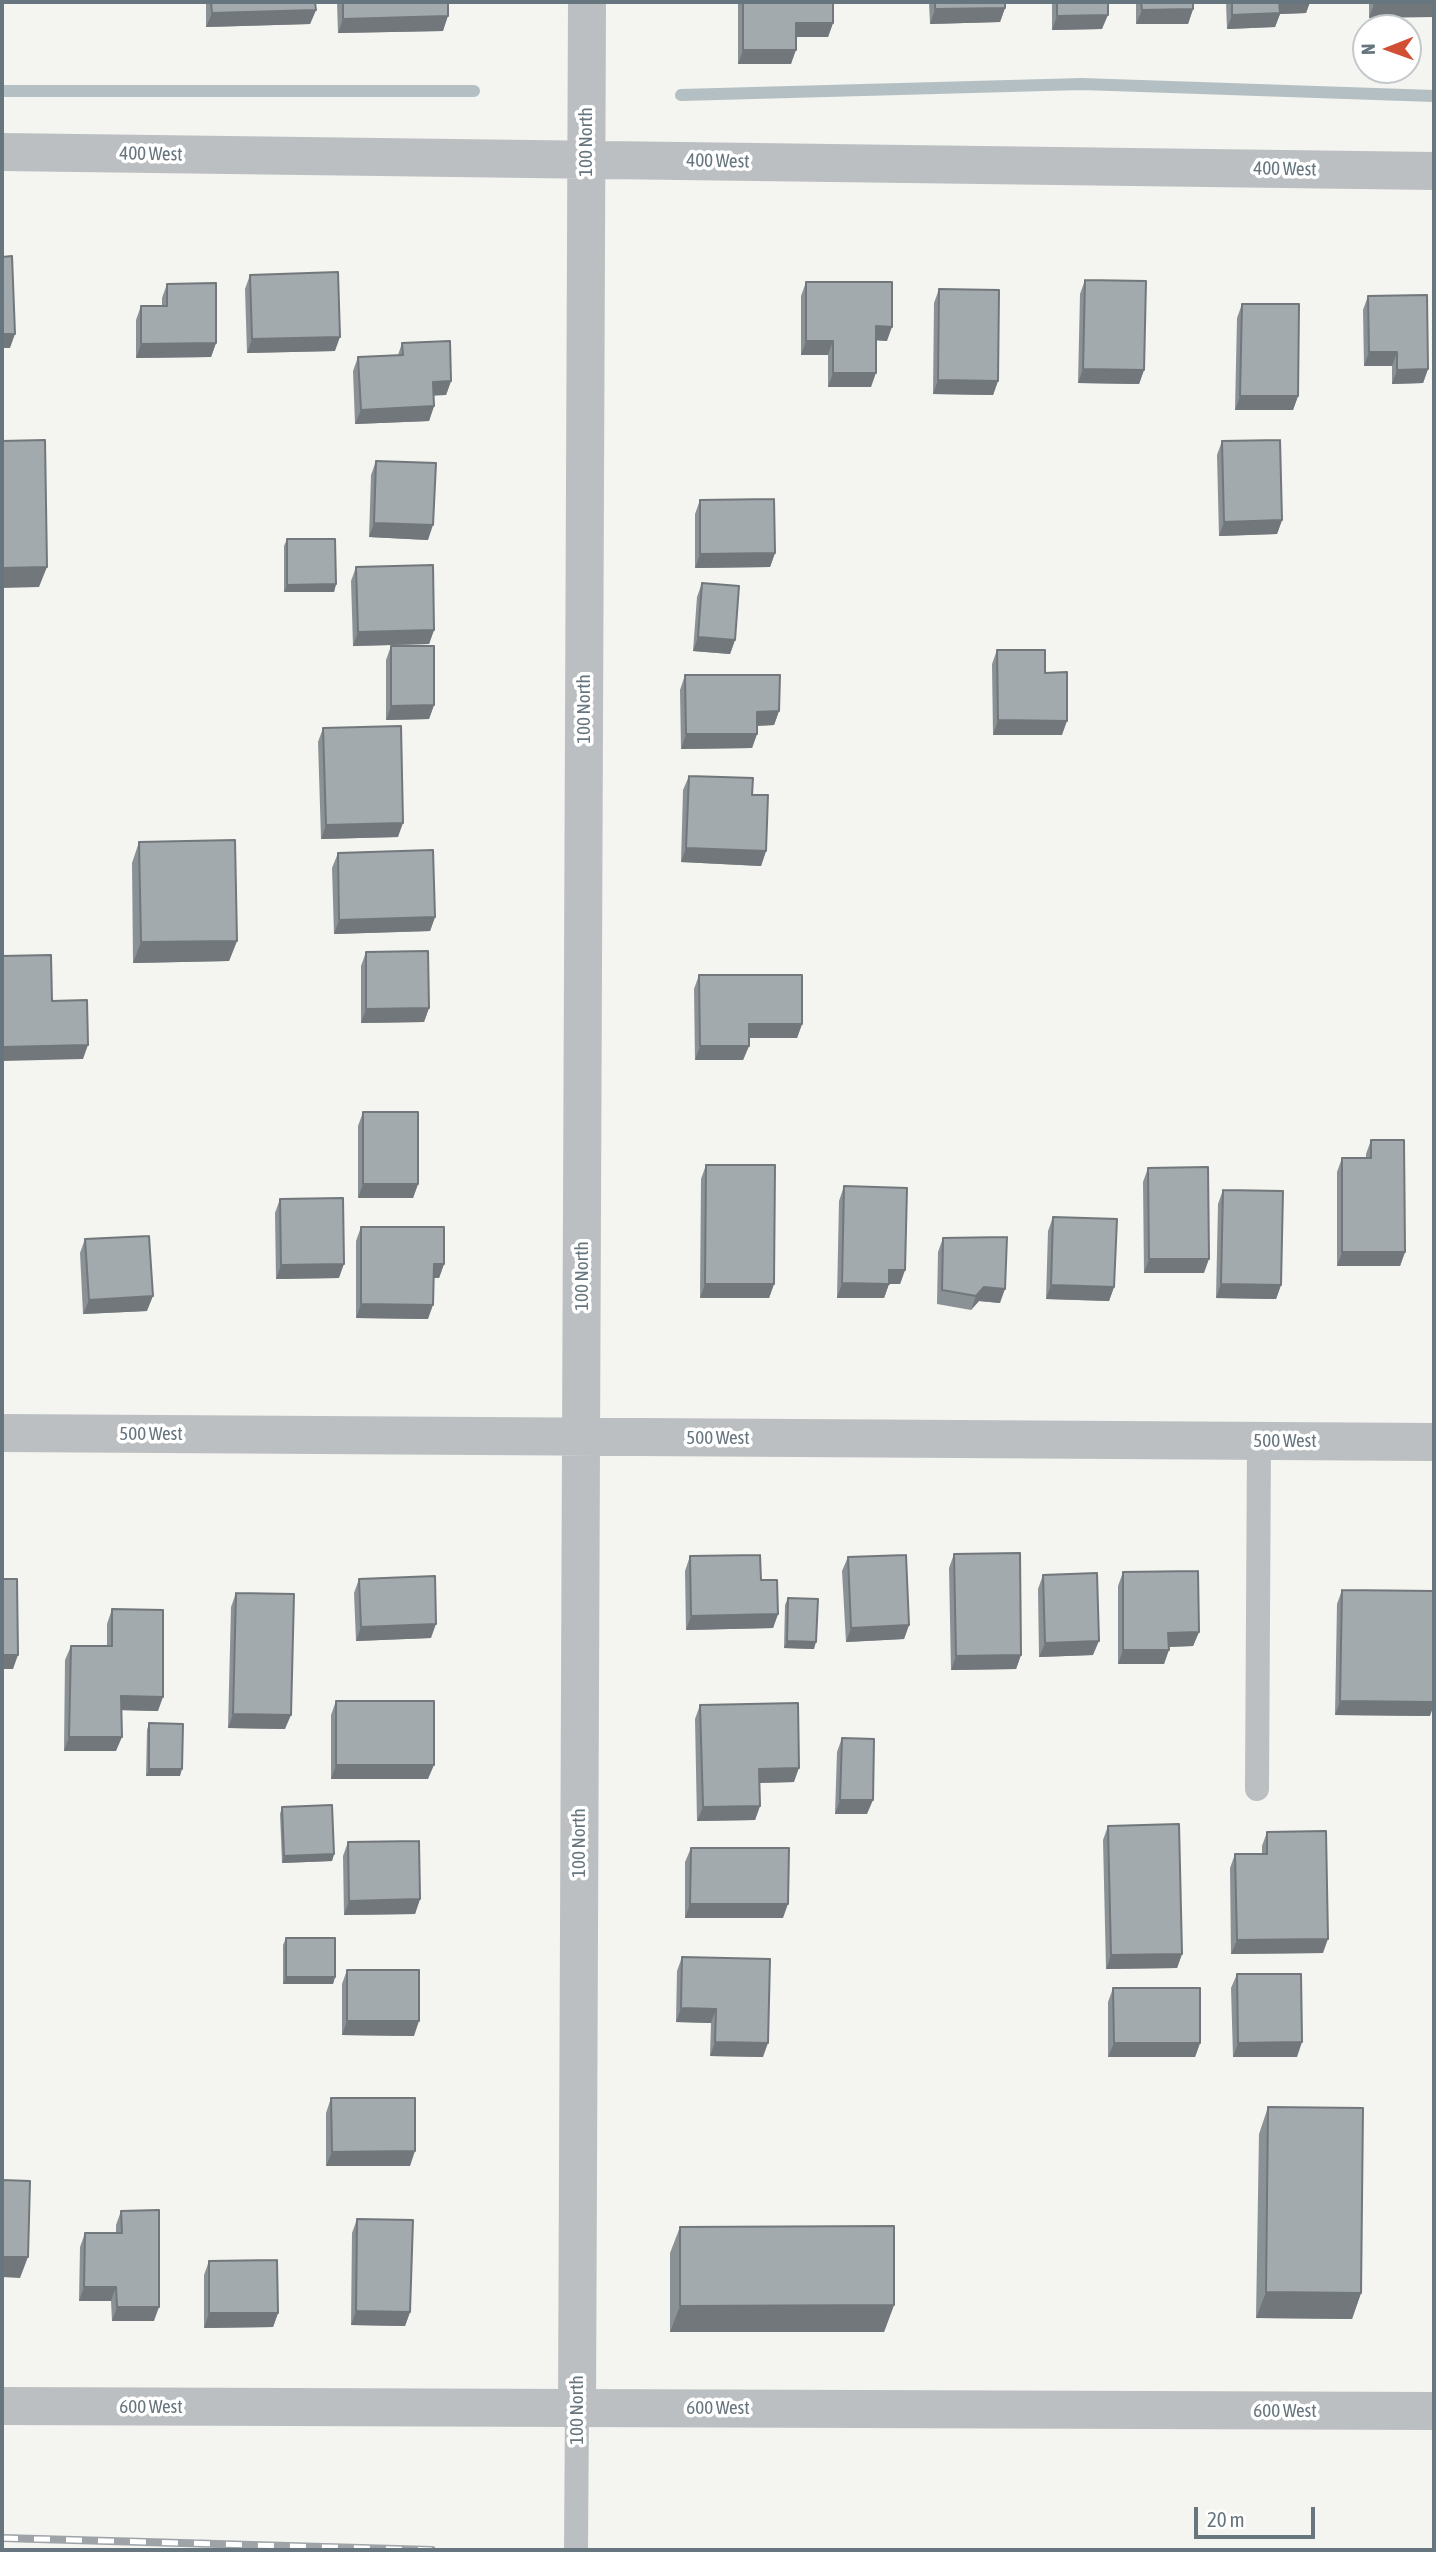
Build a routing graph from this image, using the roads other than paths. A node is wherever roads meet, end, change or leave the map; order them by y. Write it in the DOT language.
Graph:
graph roads {
  1 [pos="587,2"];
  2 [pos="2,152"];
  3 [pos="586,160"];
  4 [pos="1434,171"];
  5 [pos="2,1433"];
  6 [pos="581,1437"];
  7 [pos="1258,1441"];
  8 [pos="1434,1441"];
  9 [pos="1257,1789"];
  10 [pos="2,2406"];
  11 [pos="577,2407"];
  12 [pos="1434,2411"];
  13 [pos="576,2550"];
  1 -- 3 [label="street, 100 North"];
  2 -- 3 [label="street, 400 West"];
  3 -- 4 [label="street, 400 West"];
  3 -- 6 [label="street, 100 North"];
  5 -- 6 [label="street, 500 West"];
  6 -- 7 [label="street, 500 West"];
  6 -- 11 [label="street, 100 North"];
  7 -- 8 [label="street, 500 West"];
  7 -- 9 [label="lane"];
  10 -- 11 [label="street, 600 West"];
  11 -- 12 [label="street, 600 West"];
  11 -- 13 [label="lane, 100 North"];
}
